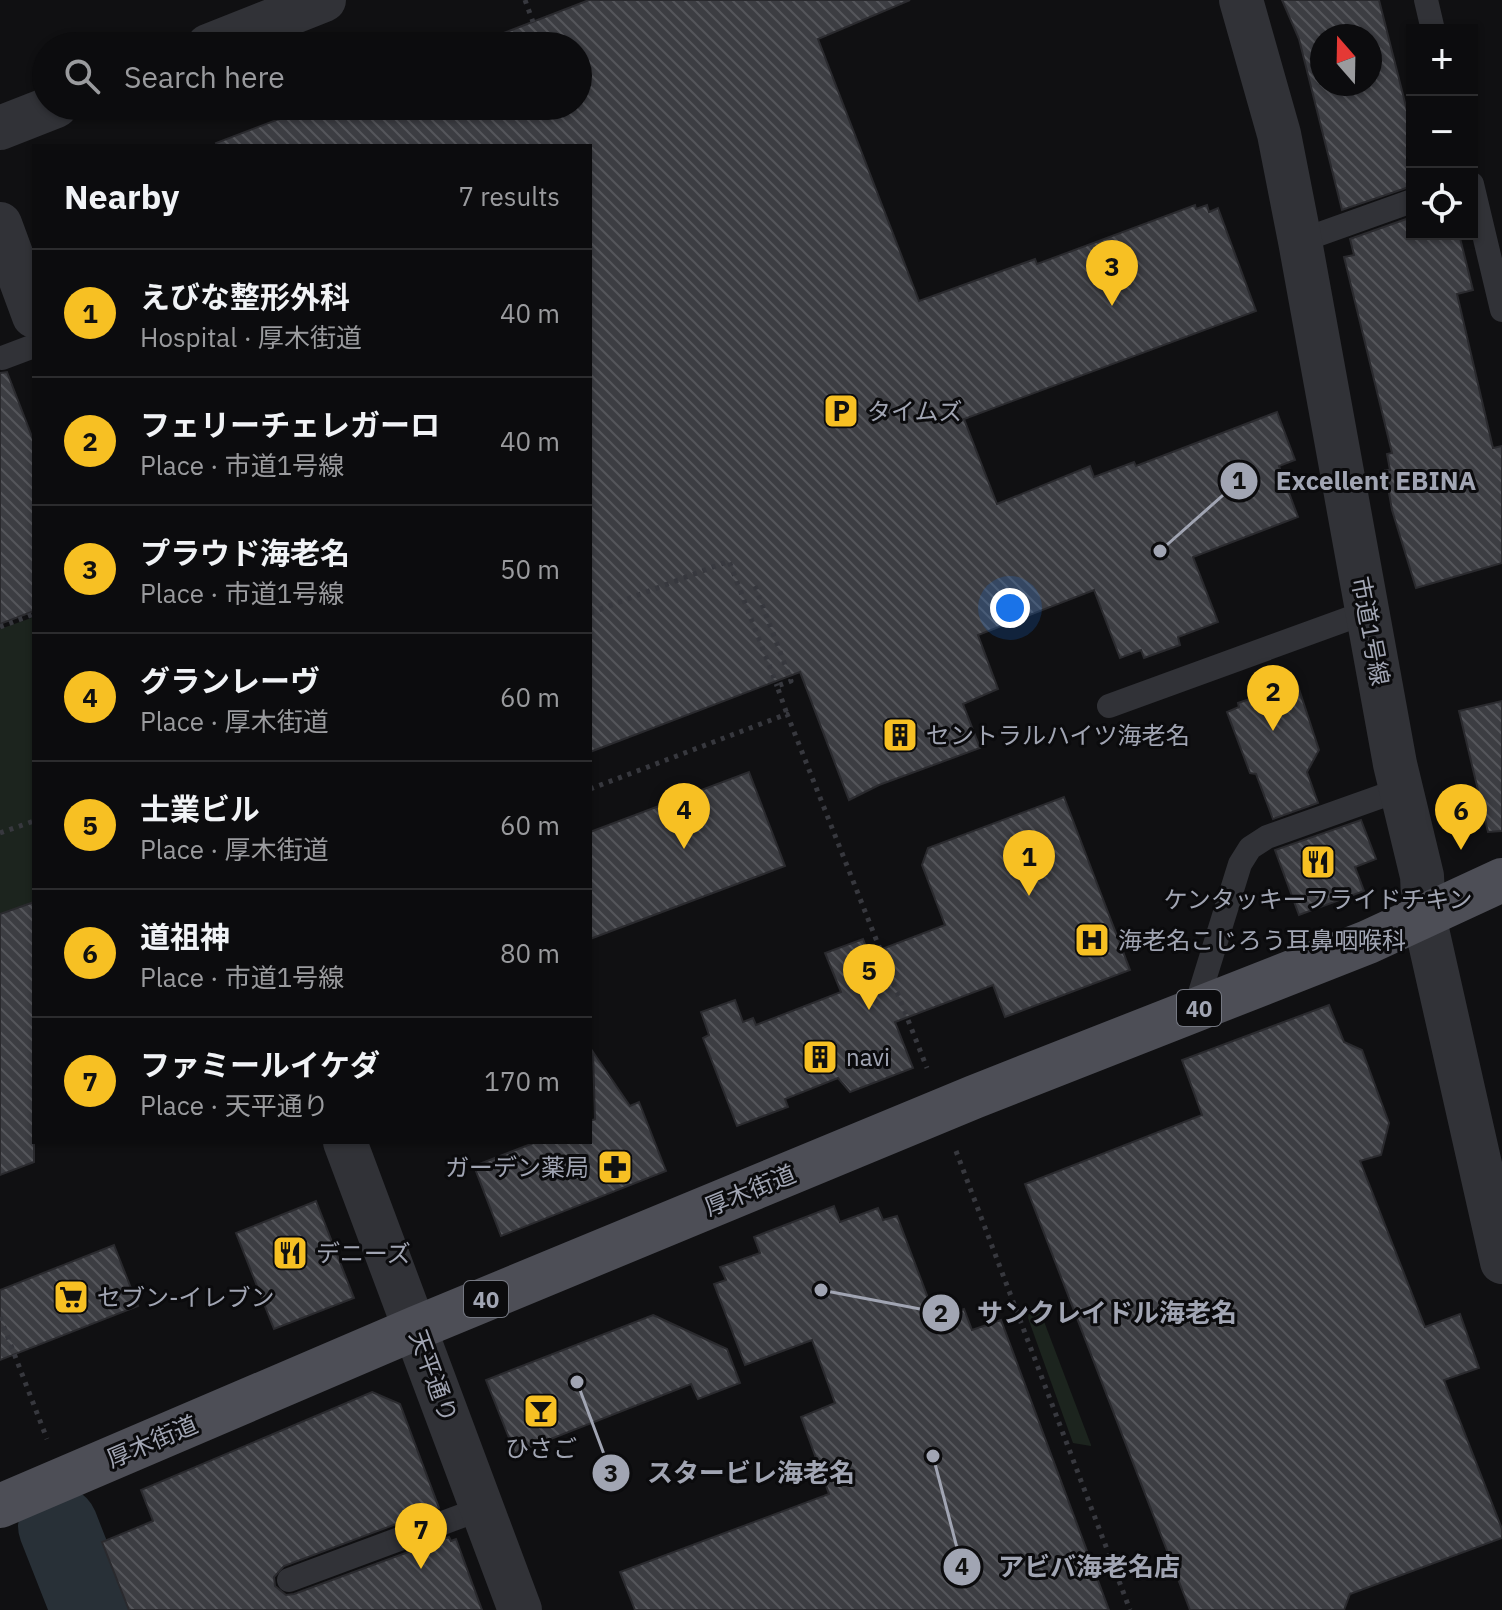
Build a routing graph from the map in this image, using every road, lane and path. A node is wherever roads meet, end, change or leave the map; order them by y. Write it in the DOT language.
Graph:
graph roads {
  1 [pos="324,0"];
  2 [pos="525,0"];
  3 [pos="1241,0"];
  4 [pos="1426,0"];
  5 [pos="533,22"];
  6 [pos="1432,24"];
  7 [pos="243,32"];
  8 [pos="32,115"];
  9 [pos="0,128"];
  10 [pos="1406,203"];
  11 [pos="1478,209"];
  12 [pos="0,224"];
  13 [pos="1300,241"];
  14 [pos="1502,310"];
  15 [pos="32,311"];
  16 [pos="32,347"];
  17 [pos="2,358"];
  18 [pos="755,586"];
  19 [pos="592,612"];
  20 [pos="1367,612"];
  21 [pos="32,615"];
  22 [pos="0,627"];
  23 [pos="777,686"];
  24 [pos="1109,706"];
  25 [pos="787,714"];
  26 [pos="592,788"];
  27 [pos="1402,789"];
  28 [pos="32,822"];
  29 [pos="0,833"];
  30 [pos="1502,880"];
  31 [pos="1424,916"];
  32 [pos="1195,1009"];
  33 [pos="929,1072"];
  34 [pos="346,1144"];
  35 [pos="955,1149"];
  36 [pos="1502,1262"];
  37 [pos="0,1317"];
  38 [pos="416,1328"];
  39 [pos="50,1448"];
  40 [pos="0,1506"];
  41 [pos="483,1508"];
  42 [pos="289,1580"];
  43 [pos="520,1610"];
  44 [pos="1130,1610"];
  1 -- 7 [label="street"];
  2 -- 5 [label="path"];
  3 -- 13 [label="street, 市道1号線"];
  4 -- 6 [label="lane"];
  8 -- 9 [label="street"];
  10 -- 13 [label="lane"];
  11 -- 14 [label="lane"];
  12 -- 15 [label="street"];
  13 -- 20 [label="street, 市道1号線"];
  16 -- 17 [label="lane"];
  18 -- 23 [label="path"];
  19 -- 23 [label="path"];
  20 -- 24 [label="lane"];
  20 -- 27 [label="street, 市道1号線"];
  21 -- 22 [label="path"];
  23 -- 25 [label="path"];
  25 -- 26 [label="path"];
  25 -- 33 [label="path"];
  27 -- 31 [label="street, 市道1号線"];
  27 -- 32 [label="lane"];
  28 -- 29 [label="path"];
  30 -- 31 [label="main road, 厚木街道 / 40"];
  31 -- 32 [label="main road, 厚木街道 / 40"];
  31 -- 36 [label="street, 市道1号線"];
  32 -- 38 [label="main road, 厚木街道 / 40"];
  34 -- 38 [label="street, 天平通り"];
  35 -- 44 [label="path"];
  37 -- 39 [label="path"];
  38 -- 40 [label="main road, 厚木街道 / 40"];
  38 -- 41 [label="street, 天平通り"];
  41 -- 42 [label="lane"];
  41 -- 43 [label="street, 天平通り"];
}
